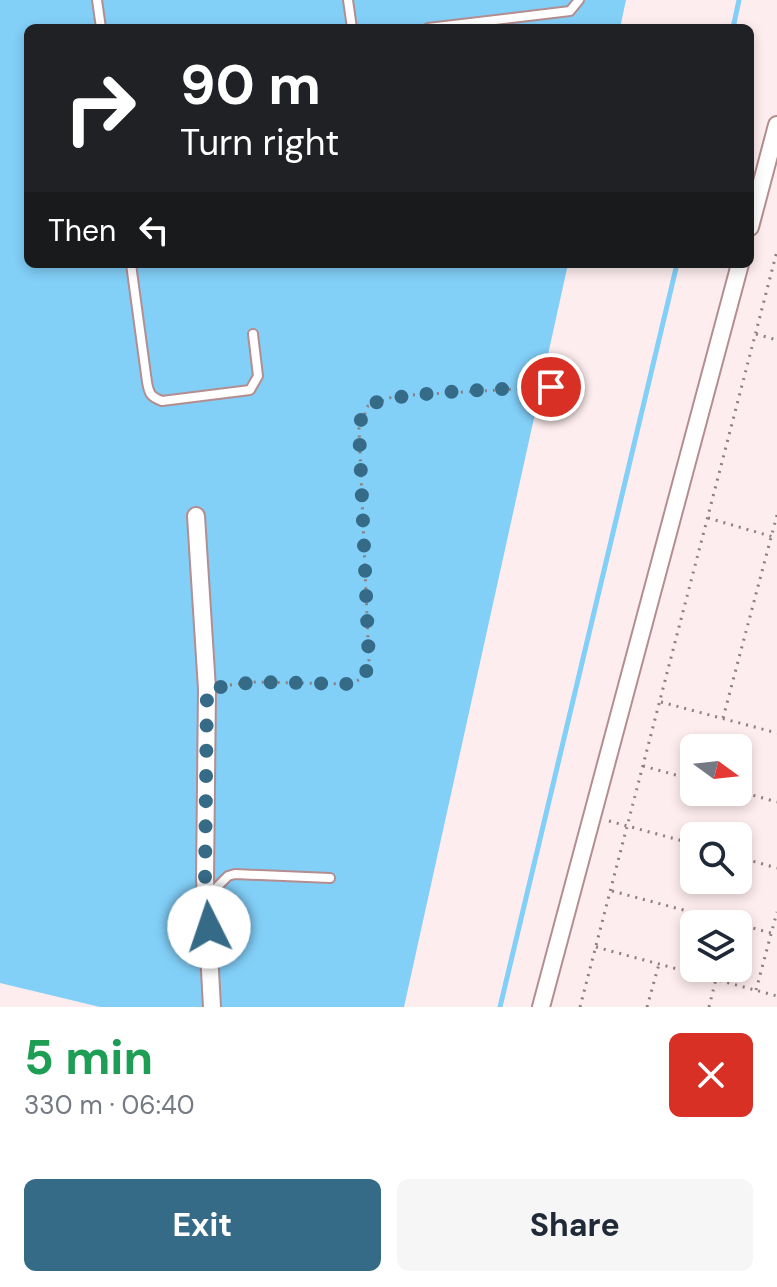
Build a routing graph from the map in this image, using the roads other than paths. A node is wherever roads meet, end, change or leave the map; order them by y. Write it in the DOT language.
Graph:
graph roads {
  1 [pos="97,0"];
  2 [pos="348,0"];
  3 [pos="579,0"];
  4 [pos="100,24"];
  5 [pos="351,24"];
  6 [pos="461,24"];
  7 [pos="777,125"];
  8 [pos="754,212"];
  9 [pos="132,268"];
  10 [pos="739,268"];
  11 [pos="253,334"];
  12 [pos="196,516"];
  13 [pos="330,878"];
  14 [pos="207,896"];
  15 [pos="212,1007"];
  16 [pos="541,1007"];
  1 -- 4 [label="lane"];
  2 -- 5 [label="lane"];
  3 -- 6 [label="lane"];
  7 -- 8 [label="street"];
  9 -- 11 [label="lane"];
  10 -- 16 [label="street"];
  12 -- 14 [label="street"];
  13 -- 14 [label="lane"];
  14 -- 15 [label="street"];
}
